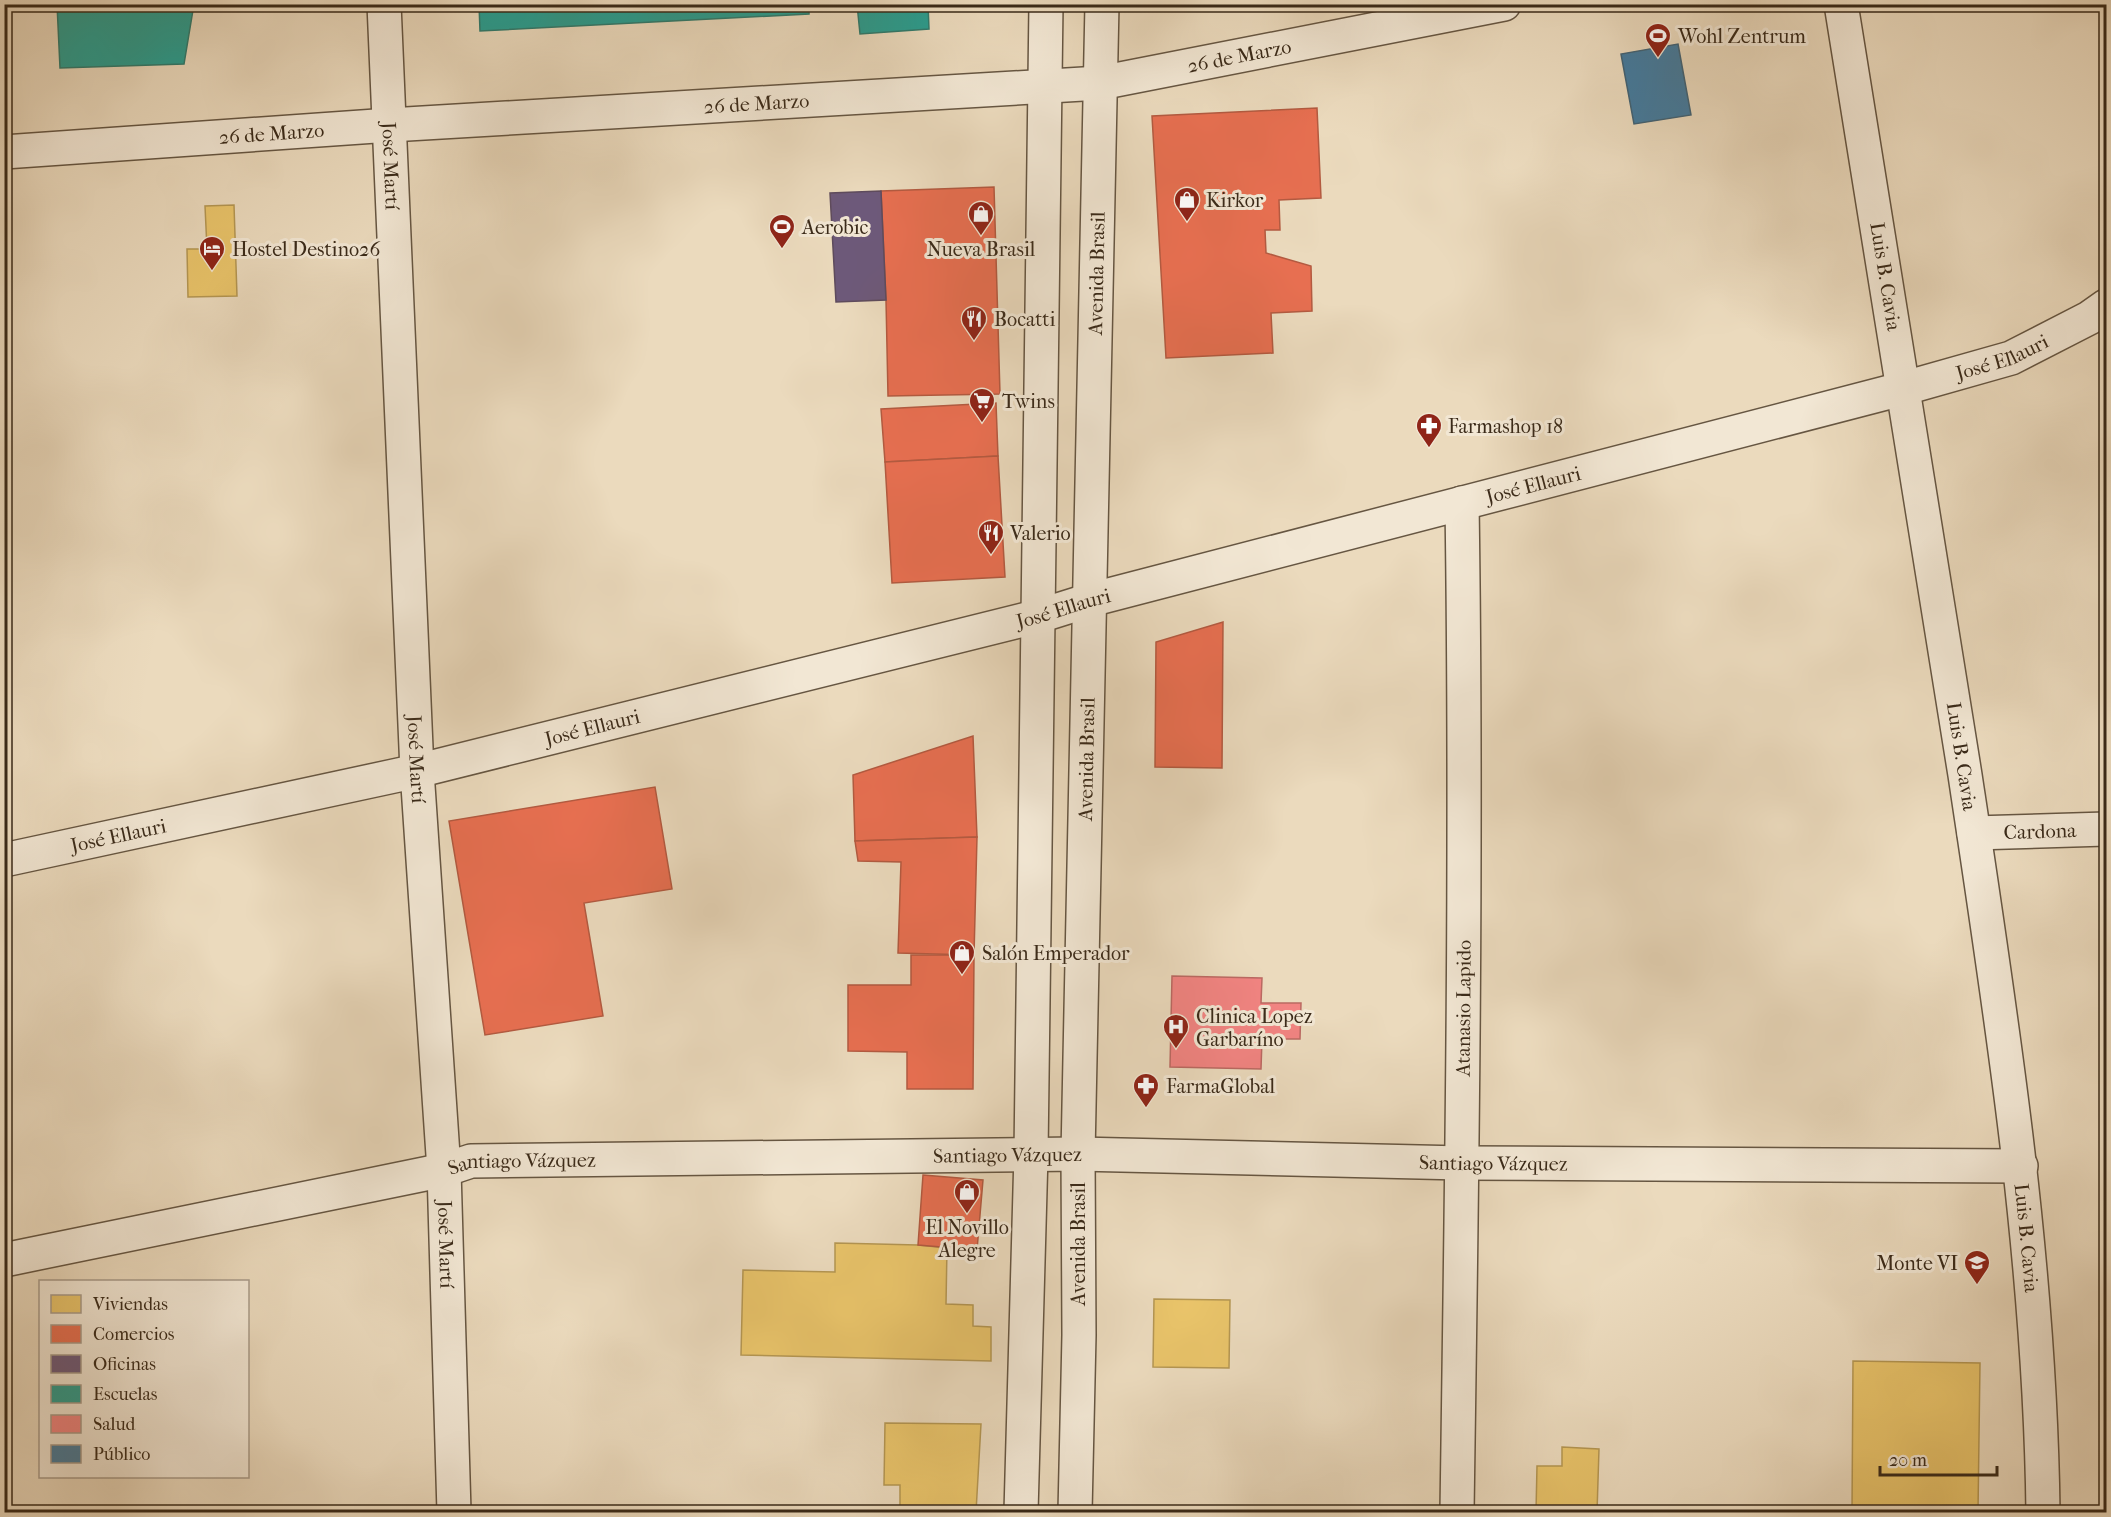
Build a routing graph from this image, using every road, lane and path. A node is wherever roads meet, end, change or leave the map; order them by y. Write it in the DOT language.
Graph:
graph roads {
  1 [pos="384,4"];
  2 [pos="1046,4"];
  3 [pos="1102,4"];
  4 [pos="1504,4"];
  5 [pos="1841,4"];
  6 [pos="1100,83"];
  7 [pos="1044,87"];
  8 [pos="390,125"];
  9 [pos="4,152"];
  10 [pos="2106,306"];
  11 [pos="1905,387"];
  12 [pos="1462,503"];
  13 [pos="1090,600"];
  14 [pos="1039,616"];
  15 [pos="417,771"];
  16 [pos="2106,830"];
  17 [pos="1974,834"];
  18 [pos="4,860"];
  19 [pos="1078,1154"];
  20 [pos="1031,1155"];
  21 [pos="1462,1163"];
  22 [pos="2021,1166"];
  23 [pos="444,1170"];
  24 [pos="4,1260"];
  25 [pos="454,1512"];
  26 [pos="1021,1512"];
  27 [pos="1075,1512"];
  28 [pos="1457,1512"];
  29 [pos="2043,1512"];
  1 -- 8 [label="street, José Martí"];
  2 -- 7 [label="street"];
  3 -- 6 [label="street, Avenida Brasil"];
  4 -- 6 [label="street, 26 de Marzo"];
  5 -- 11 [label="street, Luis B. Cavia"];
  6 -- 7 [label="street, 26 de Marzo"];
  6 -- 13 [label="street, Avenida Brasil"];
  7 -- 8 [label="street, 26 de Marzo"];
  7 -- 14 [label="street"];
  8 -- 9 [label="street, 26 de Marzo"];
  8 -- 15 [label="street, José Martí"];
  10 -- 11 [label="street, José Ellauri"];
  11 -- 12 [label="street, José Ellauri"];
  11 -- 17 [label="street, Luis B. Cavia"];
  12 -- 13 [label="street, José Ellauri"];
  12 -- 21 [label="street, Atanasio Lapido"];
  13 -- 14 [label="street, José Ellauri"];
  13 -- 19 [label="street, Avenida Brasil"];
  14 -- 15 [label="street, José Ellauri"];
  14 -- 20 [label="street"];
  15 -- 18 [label="street, José Ellauri"];
  15 -- 23 [label="street, José Martí"];
  16 -- 17 [label="street, Cardona"];
  17 -- 22 [label="street, Luis B. Cavia"];
  19 -- 20 [label="street, Santiago Vázquez"];
  19 -- 21 [label="street, Santiago Vázquez"];
  19 -- 27 [label="street, Avenida Brasil"];
  20 -- 23 [label="street, Santiago Vázquez"];
  20 -- 26 [label="street"];
  21 -- 22 [label="street, Santiago Vázquez"];
  21 -- 28 [label="street, Atanasio Lapido"];
  22 -- 29 [label="street, Luis B. Cavia"];
  23 -- 24 [label="street, Santiago Vázquez"];
  23 -- 25 [label="street, José Martí"];
}
